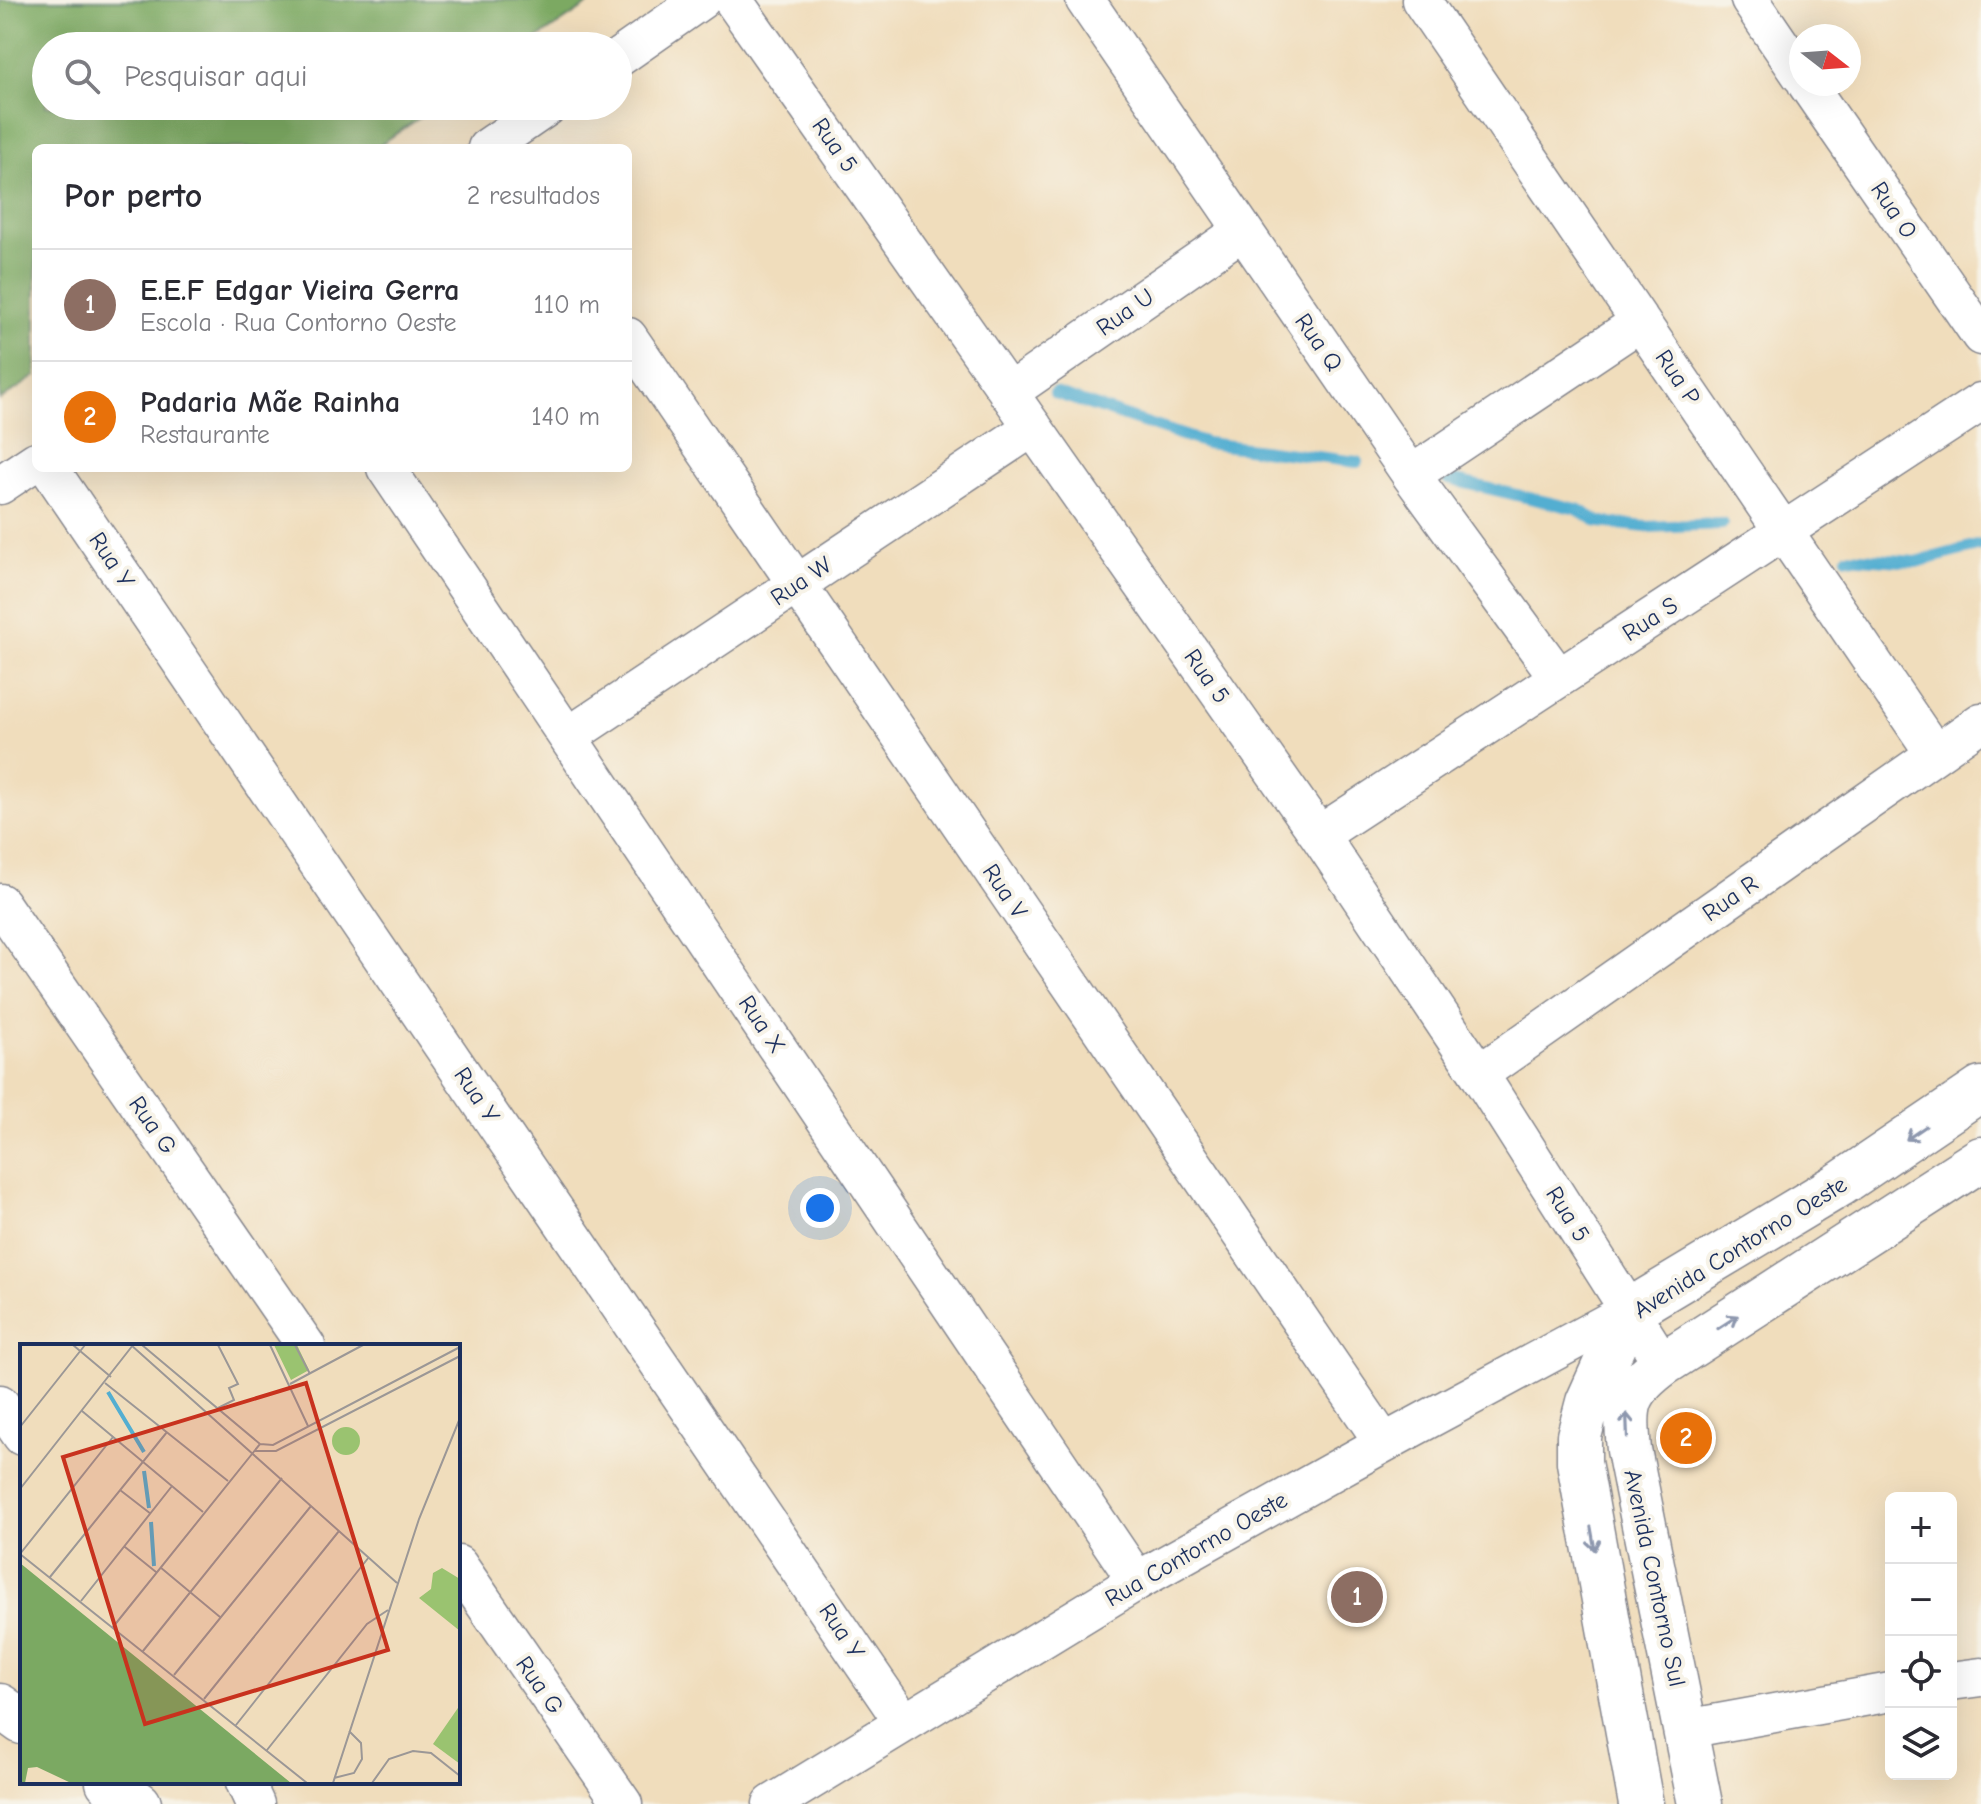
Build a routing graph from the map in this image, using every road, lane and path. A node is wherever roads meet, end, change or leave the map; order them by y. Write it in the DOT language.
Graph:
graph roads {
  1 [pos="701,0"];
  2 [pos="733,0"];
  3 [pos="1085,0"];
  4 [pos="1421,0"];
  5 [pos="1750,0"];
  6 [pos="632,48"];
  7 [pos="1789,57"];
  8 [pos="1815,96"];
  9 [pos="529,120"];
  10 [pos="498,144"];
  11 [pos="1242,231"];
  12 [pos="1640,322"];
  13 [pos="1981,336"];
  14 [pos="632,343"];
  15 [pos="1008,393"];
  16 [pos="1981,402"];
  17 [pos="1033,427"];
  18 [pos="32,464"];
  19 [pos="52,472"];
  20 [pos="389,472"];
  21 [pos="1411,475"];
  22 [pos="0,485"];
  23 [pos="1784,532"];
  24 [pos="795,585"];
  25 [pos="1559,678"];
  26 [pos="1981,722"];
  27 [pos="569,736"];
  28 [pos="1935,754"];
  29 [pos="1319,835"];
  30 [pos="0,903"];
  31 [pos="1479,1074"];
  32 [pos="1981,1089"];
  33 [pos="1981,1159"];
  34 [pos="1629,1311"];
  35 [pos="305,1344"];
  36 [pos="1663,1364"];
  37 [pos="0,1404"];
  38 [pos="20,1433"];
  39 [pos="1384,1443"];
  40 [pos="1579,1462"];
  41 [pos="460,1568"];
  42 [pos="1137,1581"];
  43 [pos="1981,1677"];
  44 [pos="1957,1680"];
  45 [pos="1885,1693"];
  46 [pos="0,1706"];
  47 [pos="20,1721"];
  48 [pos="904,1723"];
  49 [pos="1686,1729"];
  50 [pos="111,1784"];
  51 [pos="246,1784"];
  52 [pos="139,1804"];
  53 [pos="255,1804"];
  54 [pos="623,1804"];
  55 [pos="772,1804"];
  56 [pos="1641,1804"];
  57 [pos="1700,1804"];
  1 -- 6 [label="street"];
  2 -- 15 [label="street, Rua 5"];
  3 -- 11 [label="street, Rua Q"];
  4 -- 12 [label="street, Rua P"];
  5 -- 7 [label="street"];
  8 -- 13 [label="street, Rua O"];
  9 -- 10 [label="street"];
  11 -- 15 [label="street, Rua U"];
  11 -- 21 [label="street, Rua Q"];
  12 -- 21 [label="street"];
  12 -- 23 [label="street, Rua P"];
  14 -- 24 [label="street, Rua V"];
  15 -- 17 [label="street, Rua 5"];
  16 -- 23 [label="street, Rua S"];
  17 -- 24 [label="street, Rua W"];
  17 -- 29 [label="street, Rua 5"];
  18 -- 22 [label="street"];
  19 -- 48 [label="street, Rua Y"];
  20 -- 27 [label="street, Rua X"];
  21 -- 25 [label="street, Rua Q"];
  23 -- 25 [label="street, Rua S"];
  23 -- 28 [label="street, Rua P"];
  24 -- 27 [label="street, Rua W"];
  24 -- 39 [label="street, Rua V"];
  25 -- 29 [label="street, Rua S"];
  26 -- 28 [label="street, Rua R"];
  27 -- 42 [label="street, Rua X"];
  28 -- 31 [label="street, Rua R"];
  29 -- 31 [label="street, Rua 5"];
  30 -- 35 [label="street, Rua G"];
  31 -- 34 [label="street, Rua 5"];
  32 -- 34 [label="street, Avenida Contorno Oeste, one-way"];
  36 -- 33 [label="street, one-way"];
  34 -- 36 [label="street, Rua 5"];
  34 -- 39 [label="street, Rua Contorno Oeste"];
  34 -- 40 [label="street, Avenida Contorno Oeste"];
  49 -- 36 [label="street, Avenida Contorno Sul, one-way"];
  37 -- 38 [label="street"];
  39 -- 42 [label="street, Rua Contorno Oeste"];
  40 -- 56 [label="street, Avenida Contorno Sul, one-way"];
  41 -- 54 [label="street, Rua G"];
  42 -- 48 [label="street, Rua Contorno Oeste"];
  43 -- 44 [label="street"];
  45 -- 49 [label="street"];
  46 -- 47 [label="street"];
  48 -- 55 [label="street, Rua Contorno Oeste"];
  49 -- 57 [label="street, Avenida Contorno Sul"];
  50 -- 52 [label="street"];
  51 -- 53 [label="street"];
}
